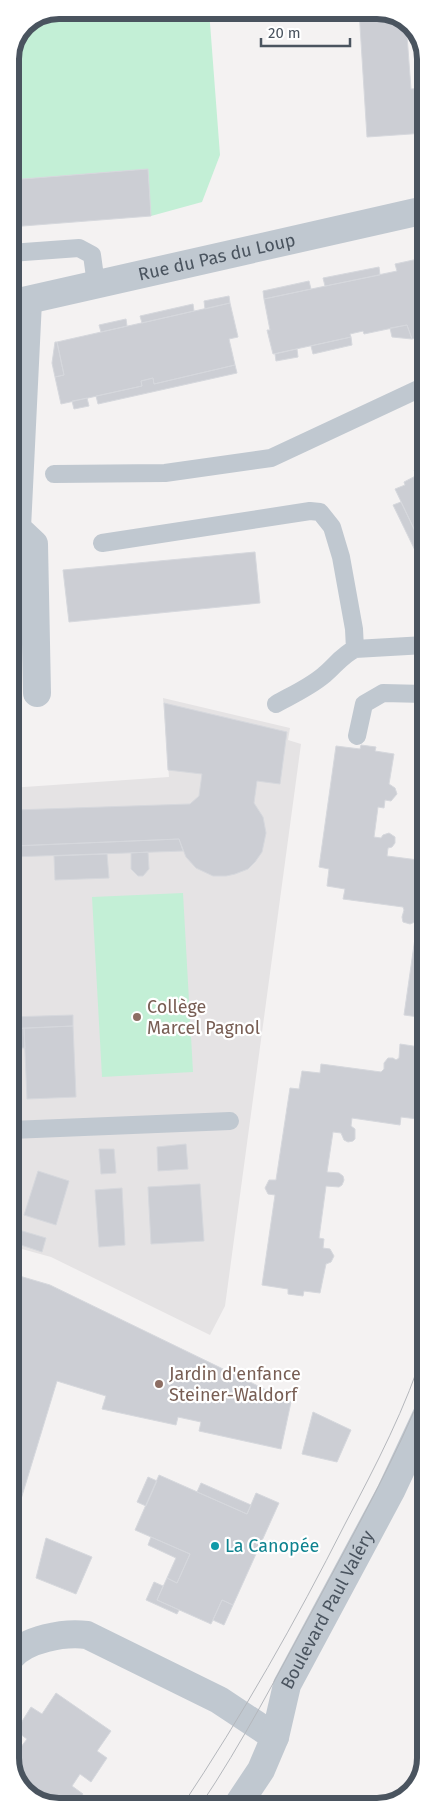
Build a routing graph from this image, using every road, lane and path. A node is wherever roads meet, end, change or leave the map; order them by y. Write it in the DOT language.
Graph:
graph roads {
  1 [pos="417,212"];
  2 [pos="19,252"];
  3 [pos="96,284"];
  4 [pos="19,302"];
  5 [pos="417,390"];
  6 [pos="54,474"];
  7 [pos="19,530"];
  8 [pos="102,543"];
  9 [pos="417,645"];
  10 [pos="355,649"];
  11 [pos="37,692"];
  12 [pos="417,694"];
  13 [pos="276,704"];
  14 [pos="357,736"];
  15 [pos="230,1121"];
  16 [pos="19,1130"];
  17 [pos="417,1435"];
  18 [pos="19,1651"];
  19 [pos="275,1737"];
  20 [pos="242,1798"];
  1 -- 3 [label="street, Rue du Pas du Loup"];
  2 -- 3 [label="lane"];
  3 -- 4 [label="street, Rue du Pas du Loup"];
  5 -- 6 [label="lane"];
  7 -- 11 [label="street"];
  8 -- 10 [label="lane"];
  9 -- 10 [label="lane"];
  10 -- 13 [label="lane"];
  12 -- 14 [label="lane"];
  15 -- 16 [label="lane"];
  17 -- 19 [label="street, Boulevard Paul Valéry"];
  18 -- 19 [label="street"];
  19 -- 20 [label="street, Boulevard Paul Valéry"];
}
